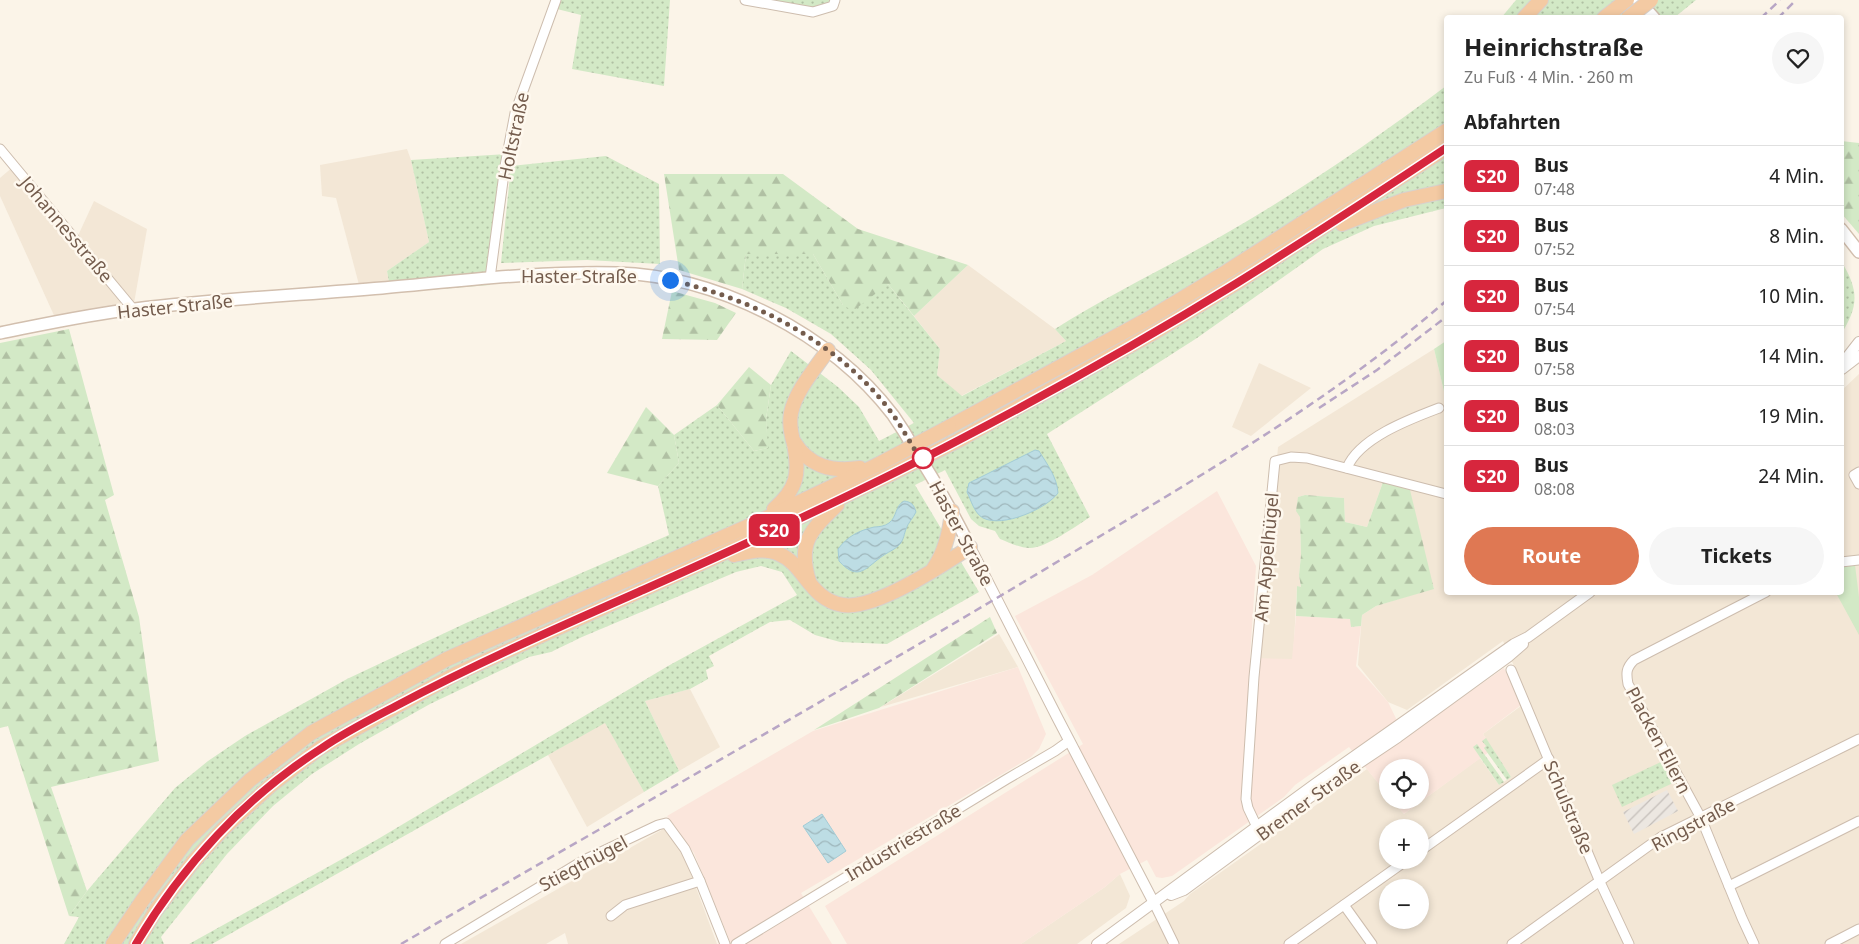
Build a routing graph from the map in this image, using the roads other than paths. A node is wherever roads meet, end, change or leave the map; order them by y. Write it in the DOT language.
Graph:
graph roads {
  1 [pos="556,0"];
  2 [pos="745,0"];
  3 [pos="835,0"];
  4 [pos="1541,0"];
  5 [pos="1627,0"];
  6 [pos="1638,0"];
  7 [pos="1651,0"];
  8 [pos="1609,14"];
  9 [pos="1527,15"];
  10 [pos="1632,15"];
  11 [pos="1651,15"];
  12 [pos="1444,122"];
  13 [pos="1444,132"];
  14 [pos="1422,146"];
  15 [pos="0,149"];
  16 [pos="1444,149"];
  17 [pos="1444,191"];
  18 [pos="1844,233"];
  19 [pos="1302,242"];
  20 [pos="1859,252"];
  21 [pos="490,278"];
  22 [pos="133,309"];
  23 [pos="0,333"];
  24 [pos="1859,342"];
  25 [pos="828,350"];
  26 [pos="1859,356"];
  27 [pos="1844,361"];
  28 [pos="1844,367"];
  29 [pos="1439,408"];
  30 [pos="793,440"];
  31 [pos="877,464"];
  32 [pos="1347,468"];
  33 [pos="1859,472"];
  34 [pos="1859,484"];
  35 [pos="1444,493"];
  36 [pos="844,497"];
  37 [pos="952,511"];
  38 [pos="760,521"];
  39 [pos="970,547"];
  40 [pos="711,559"];
  41 [pos="1859,560"];
  42 [pos="1844,562"];
  43 [pos="934,569"];
  44 [pos="810,584"];
  45 [pos="1586,595"];
  46 [pos="1753,596"];
  47 [pos="1528,637"];
  48 [pos="1511,670"];
  49 [pos="1859,739"];
  50 [pos="1069,741"];
  51 [pos="1549,759"];
  52 [pos="1701,818"];
  53 [pos="1859,821"];
  54 [pos="1257,826"];
  55 [pos="1429,844"];
  56 [pos="1394,869"];
  57 [pos="700,881"];
  58 [pos="1600,882"];
  59 [pos="1729,886"];
  60 [pos="1154,903"];
  61 [pos="1344,905"];
  62 [pos="611,916"];
  63 [pos="1859,929"];
  64 [pos="113,944"];
  65 [pos="136,944"];
  66 [pos="445,944"];
  67 [pos="724,944"];
  68 [pos="736,944"];
  69 [pos="1097,944"];
  70 [pos="1174,944"];
  71 [pos="1289,944"];
  72 [pos="1372,944"];
  73 [pos="1512,944"];
  74 [pos="1629,944"];
  75 [pos="1754,944"];
  76 [pos="1830,944"];
  1 -- 21 [label="street, Holtstraße"];
  2 -- 3 [label="street"];
  4 -- 9 [label="highway"];
  5 -- 8 [label="highway"];
  6 -- 11 [label="main road"];
  7 -- 10 [label="highway, bridge"];
  12 -- 14 [label="highway"];
  13 -- 14 [label="highway"];
  14 -- 31 [label="highway, bridge"];
  15 -- 22 [label="street, Johannesstraße"];
  16 -- 19 [label="highway"];
  17 -- 19 [label="highway"];
  18 -- 20 [label="main road"];
  19 -- 36 [label="highway, bridge"];
  21 -- 22 [label="main road, Haster Straße"];
  21 -- 25 [label="main road, Haster Straße"];
  22 -- 23 [label="main road, Haster Straße"];
  24 -- 27 [label="street"];
  25 -- 30 [label="highway"];
  25 -- 37 [label="main road, Haster Straße"];
  26 -- 28 [label="street"];
  29 -- 32 [label="street"];
  30 -- 31 [label="highway"];
  30 -- 38 [label="highway"];
  31 -- 38 [label="highway"];
  32 -- 35 [label="street, Am Appelhügel"];
  32 -- 54 [label="street, Am Appelhügel"];
  33 -- 34 [label="street"];
  36 -- 40 [label="highway"];
  36 -- 44 [label="highway"];
  37 -- 39 [label="main road, Haster Straße"];
  37 -- 43 [label="highway"];
  38 -- 64 [label="highway"];
  39 -- 43 [label="highway"];
  39 -- 50 [label="street, Haster Straße"];
  40 -- 44 [label="highway"];
  40 -- 65 [label="highway"];
  41 -- 42 [label="street"];
  43 -- 44 [label="highway"];
  45 -- 47 [label="street, Bremer Straße"];
  46 -- 52 [label="street, Placken Ellern"];
  47 -- 54 [label="street, Bremer Straße"];
  47 -- 60 [label="street, Bremer Straße"];
  48 -- 51 [label="street, Schulstraße"];
  49 -- 52 [label="street, Ringstraße"];
  50 -- 60 [label="street, Haster Straße"];
  50 -- 68 [label="street, Industriestraße"];
  51 -- 55 [label="street"];
  51 -- 58 [label="street, Schulstraße"];
  52 -- 58 [label="street, Ringstraße"];
  52 -- 59 [label="street, Placken Ellern"];
  53 -- 59 [label="street"];
  54 -- 60 [label="street, Bremer Straße"];
  56 -- 61 [label="street"];
  57 -- 62 [label="street"];
  57 -- 66 [label="street, Stiegthügel"];
  57 -- 67 [label="street, Stiegthügel"];
  58 -- 73 [label="street, Ringstraße"];
  58 -- 74 [label="street, Schulstraße"];
  59 -- 75 [label="street, Placken Ellern"];
  60 -- 69 [label="street, Bremer Straße"];
  60 -- 70 [label="street"];
  61 -- 71 [label="street"];
  61 -- 72 [label="street"];
  63 -- 76 [label="street"];
}
